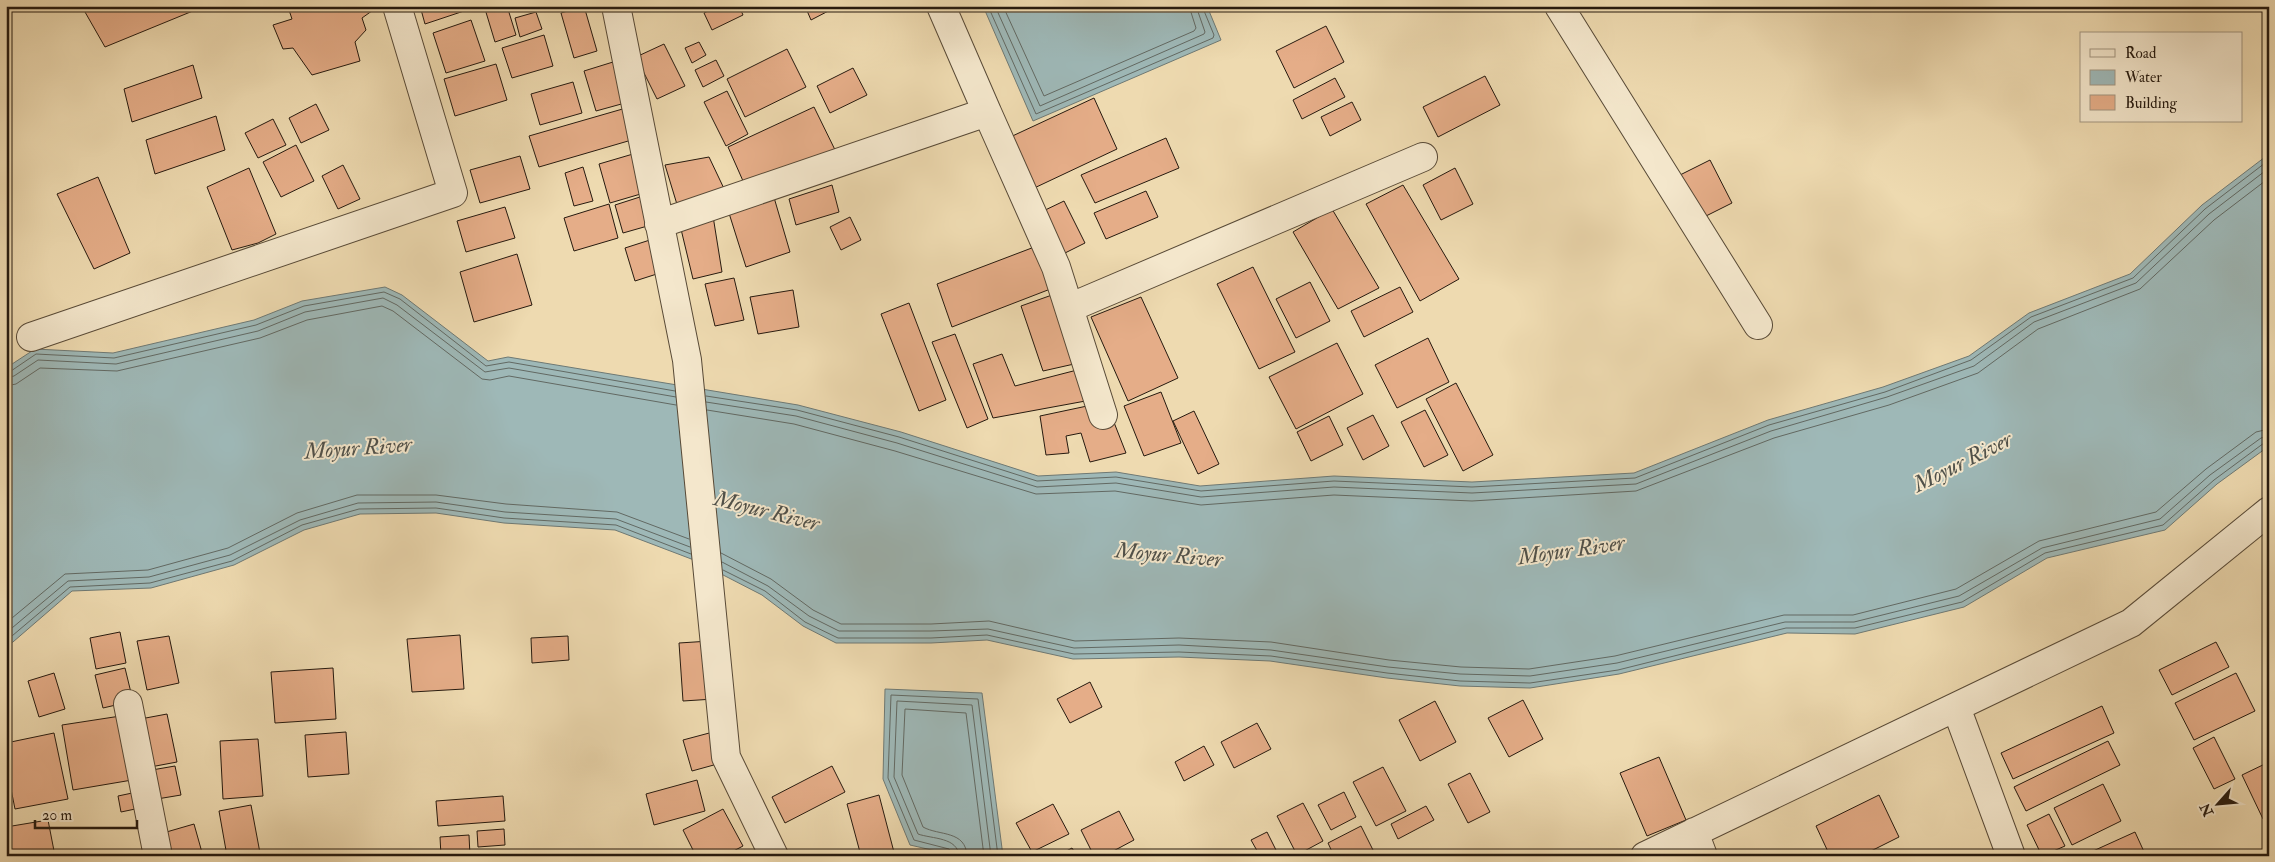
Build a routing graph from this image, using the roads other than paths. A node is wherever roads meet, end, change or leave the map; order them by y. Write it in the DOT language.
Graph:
graph roads {
  1 [pos="397,6"];
  2 [pos="616,6"];
  3 [pos="941,6"];
  4 [pos="1560,6"];
  5 [pos="987,112"];
  6 [pos="1424,156"];
  7 [pos="660,224"];
  8 [pos="1069,308"];
  9 [pos="1758,325"];
  10 [pos="31,337"];
  11 [pos="1103,415"];
  12 [pos="2269,511"];
  13 [pos="128,704"];
  14 [pos="1956,707"];
  15 [pos="1699,844"];
  16 [pos="158,856"];
  17 [pos="774,856"];
  18 [pos="1645,856"];
  19 [pos="2011,856"];
  1 -- 10 [label="street"];
  2 -- 7 [label="street"];
  3 -- 5 [label="street"];
  4 -- 9 [label="street"];
  5 -- 7 [label="street"];
  5 -- 8 [label="street"];
  6 -- 8 [label="street"];
  7 -- 17 [label="street"];
  8 -- 11 [label="street"];
  12 -- 14 [label="street"];
  13 -- 16 [label="street"];
  14 -- 15 [label="street"];
  14 -- 19 [label="street"];
  15 -- 18 [label="street"];
}
